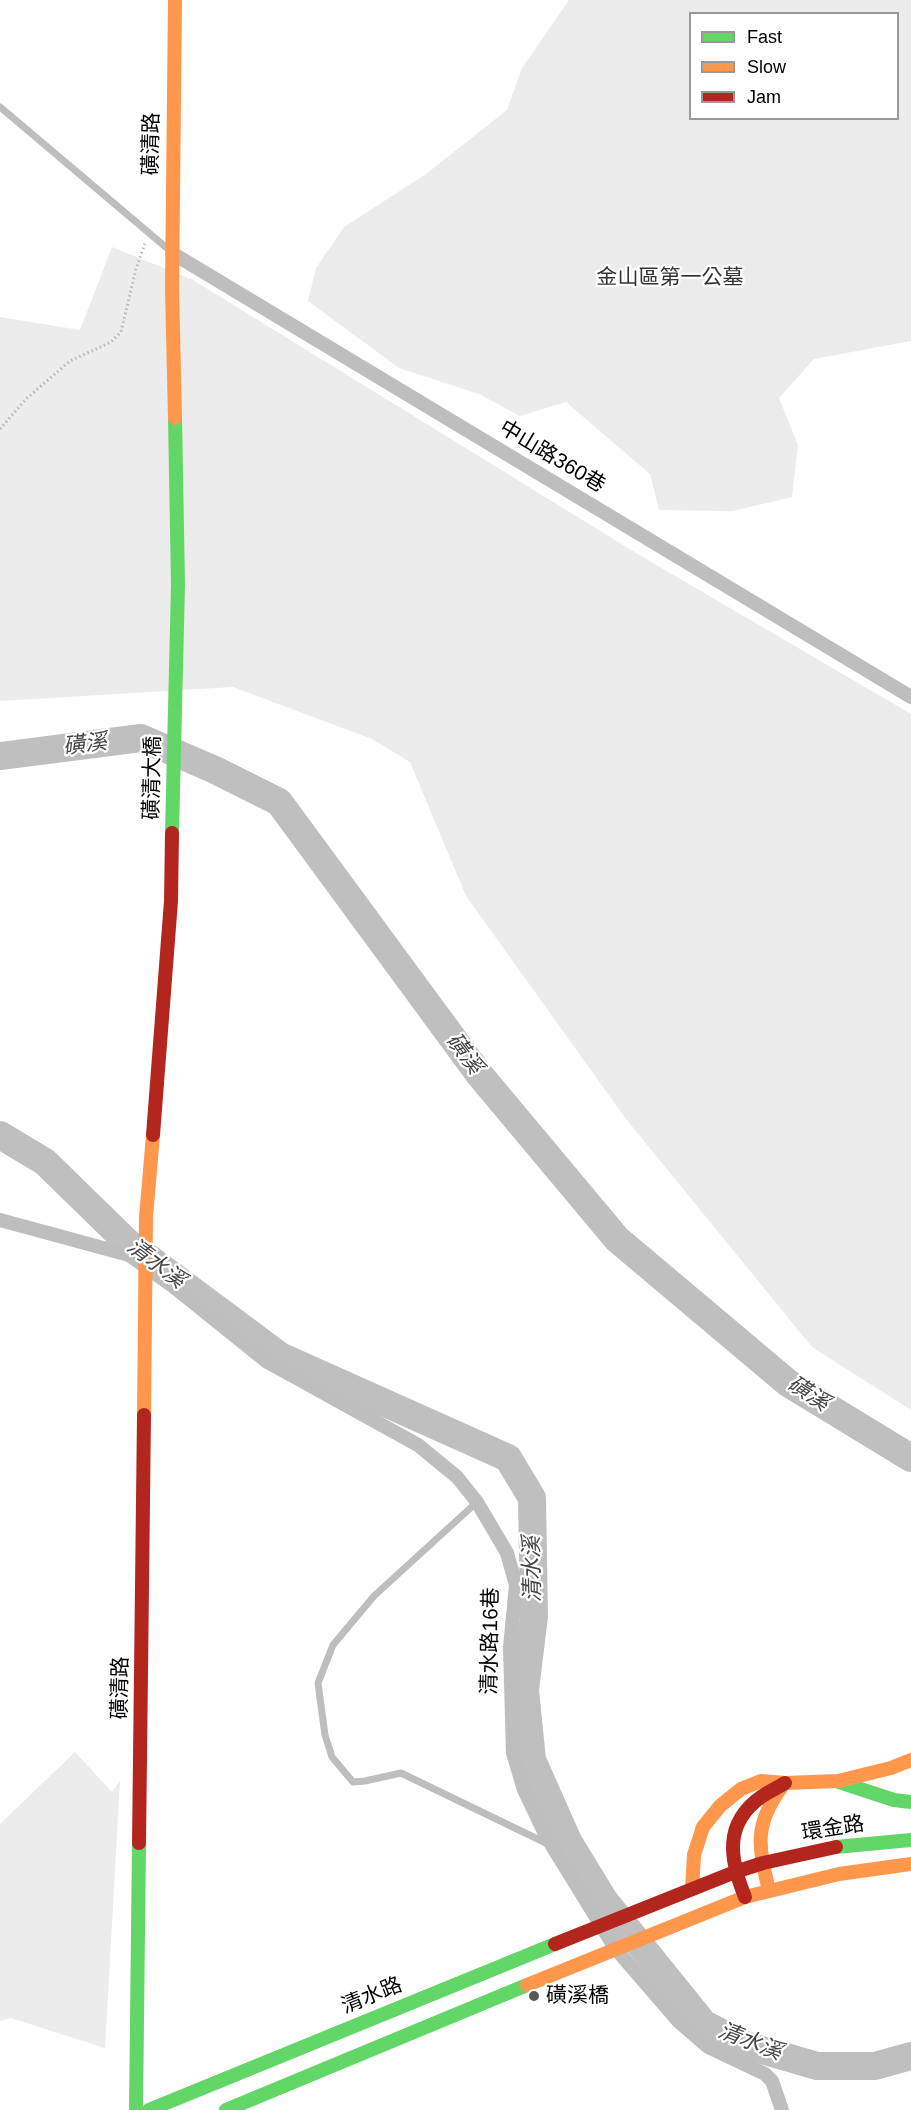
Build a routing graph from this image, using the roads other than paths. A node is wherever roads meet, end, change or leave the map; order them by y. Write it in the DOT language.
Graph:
graph roads {
  1 [pos="175,0"];
  2 [pos="0,107"];
  3 [pos="172,253"];
  4 [pos="172,289"];
  5 [pos="911,697"];
  6 [pos="0,1220"];
  7 [pos="147,1267"];
  8 [pos="477,1502"];
  9 [pos="911,1760"];
  10 [pos="838,1781"];
  11 [pos="785,1784"];
  12 [pos="911,1802"];
  13 [pos="911,1840"];
  14 [pos="552,1846"];
  15 [pos="763,1863"];
  16 [pos="911,1864"];
  17 [pos="735,1872"];
  18 [pos="692,1889"];
  19 [pos="769,1891"];
  20 [pos="745,1897"];
  21 [pos="606,1923"];
  22 [pos="618,1946"];
  23 [pos="136,2110"];
  24 [pos="149,2110"];
  25 [pos="226,2110"];
  26 [pos="782,2110"];
  1 -- 3 [label="street, 磺清路"];
  2 -- 3 [label="lane"];
  3 -- 4 [label="street, 磺清路"];
  3 -- 5 [label="street, 中山路360巷"];
  4 -- 7 [label="street, 磺清大橋"];
  6 -- 7 [label="street, 清水路16巷"];
  7 -- 8 [label="street, 清水路16巷"];
  7 -- 23 [label="street, 磺清路"];
  8 -- 14 [label="street, 清水路16巷"];
  8 -- 14 [label="lane"];
  9 -- 10 [label="street"];
  10 -- 11 [label="street"];
  10 -- 12 [label="street"];
  11 -- 15 [label="street"];
  11 -- 17 [label="street"];
  11 -- 18 [label="street"];
  13 -- 15 [label="street, 環金路"];
  14 -- 21 [label="street, 清水路16巷"];
  15 -- 17 [label="street"];
  15 -- 19 [label="street"];
  16 -- 19 [label="street"];
  17 -- 18 [label="street"];
  17 -- 20 [label="street"];
  18 -- 21 [label="street, 清水路"];
  19 -- 20 [label="street"];
  20 -- 22 [label="street"];
  21 -- 22 [label="street, 清水路16巷"];
  21 -- 24 [label="street, 清水路"];
  22 -- 25 [label="street"];
  22 -- 26 [label="street, 清水路16巷"];
}
